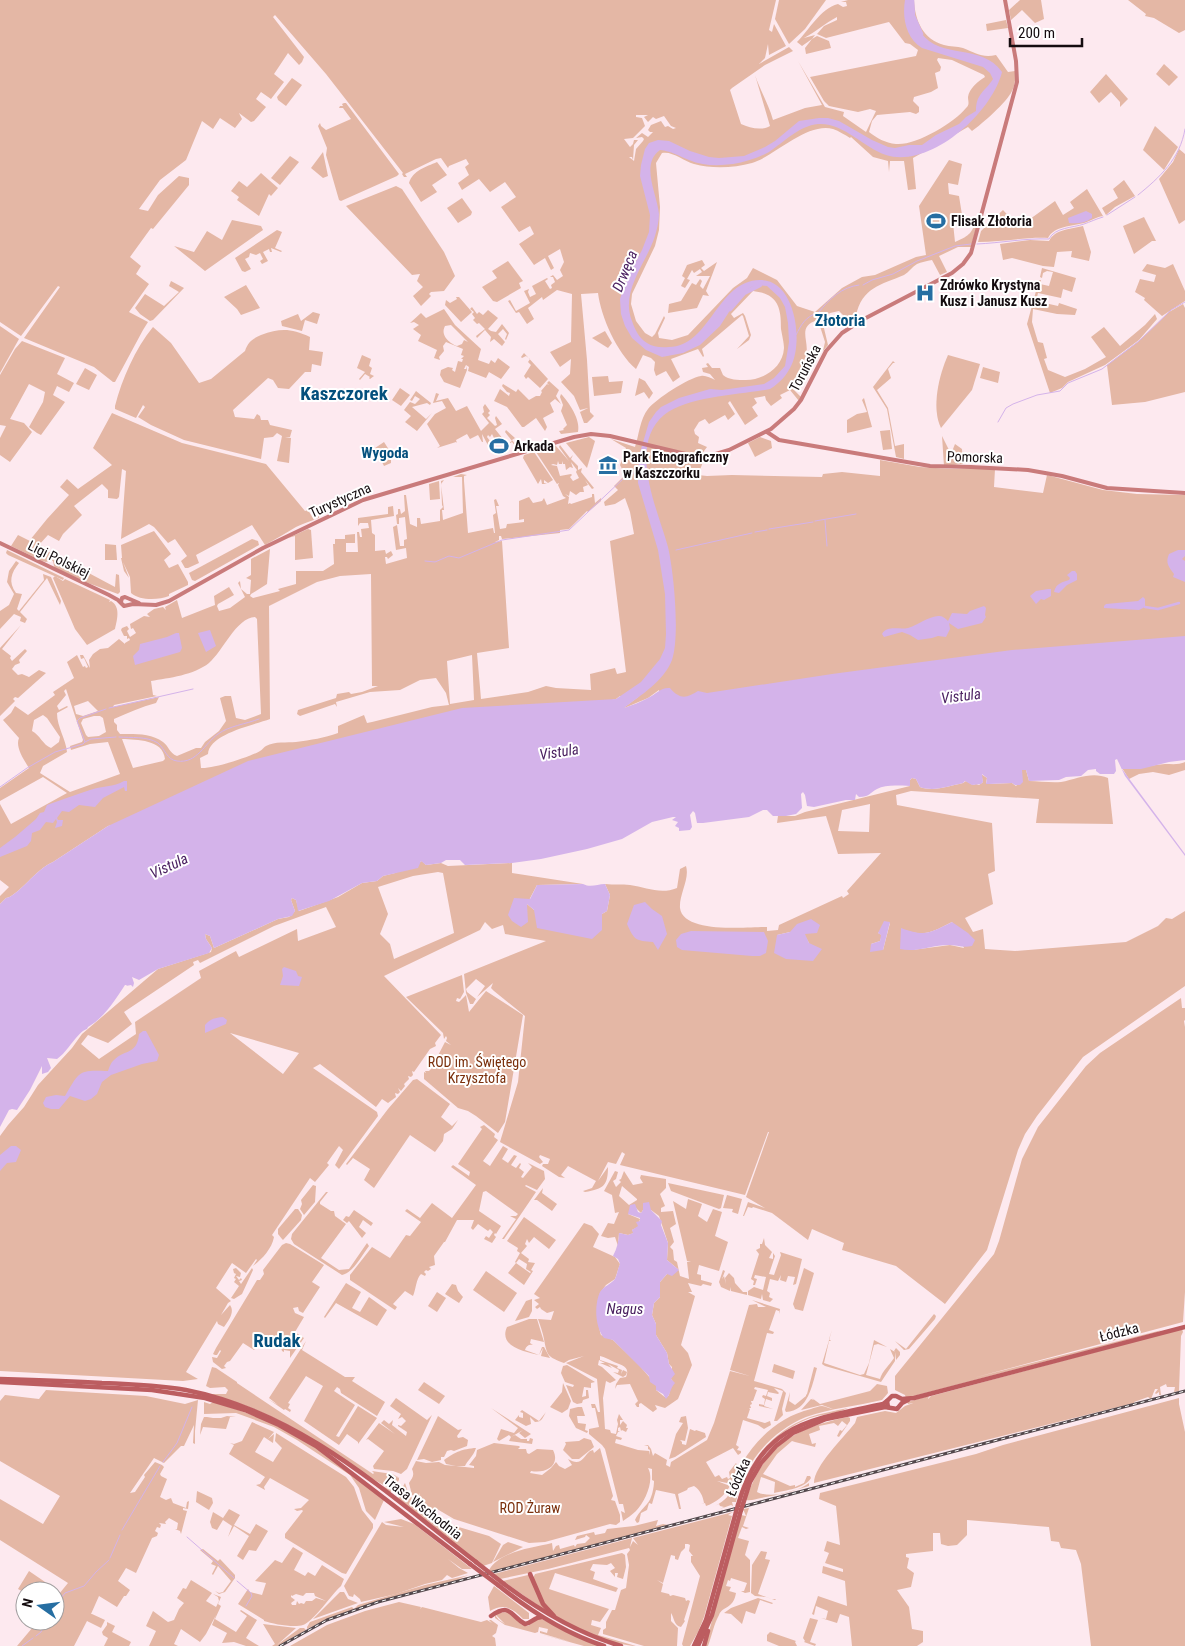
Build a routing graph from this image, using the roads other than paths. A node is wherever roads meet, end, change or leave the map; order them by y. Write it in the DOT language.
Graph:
graph roads {
  1 [pos="1005,0"];
  2 [pos="767,432"];
  3 [pos="628,440"];
  4 [pos="1185,493"];
  5 [pos="0,543"];
  6 [pos="130,599"];
  7 [pos="122,600"];
  8 [pos="129,605"];
  9 [pos="146,605"];
  10 [pos="1185,1327"];
  11 [pos="0,1380"];
  12 [pos="205,1396"];
  13 [pos="887,1401"];
  14 [pos="900,1401"];
  15 [pos="888,1407"];
  16 [pos="740,1505"];
  17 [pos="738,1511"];
  18 [pos="530,1574"];
  19 [pos="526,1606"];
  20 [pos="712,1615"];
  21 [pos="491,1616"];
  22 [pos="542,1617"];
  23 [pos="532,1621"];
  24 [pos="562,1623"];
  25 [pos="695,1645"];
  26 [pos="604,1646"];
  27 [pos="621,1646"];
  28 [pos="704,1646"];
  1 -- 2 [label="main road, Toruńska"];
  2 -- 3 [label="main road, Toruńska"];
  2 -- 4 [label="main road, Pomorska"];
  3 -- 9 [label="main road, Turystyczna"];
  5 -- 7 [label="main road, Ligi Polskiej"];
  6 -- 7 [label="main road"];
  6 -- 8 [label="main road"];
  6 -- 9 [label="main road"];
  7 -- 8 [label="main road"];
  8 -- 9 [label="main road, Turystyczna"];
  10 -- 14 [label="main road, Łódzka"];
  11 -- 12 [label="main road"];
  12 -- 19 [label="main road, Trasa Wschodnia, bridge"];
  12 -- 24 [label="main road, Trasa Wschodnia, bridge"];
  13 -- 14 [label="main road"];
  13 -- 15 [label="main road"];
  13 -- 16 [label="main road, Łódzka"];
  14 -- 15 [label="main road"];
  15 -- 16 [label="main road, Łódzka"];
  16 -- 17 [label="main road, Łódzka, bridge"];
  17 -- 20 [label="main road, Łódzka"];
  17 -- 25 [label="main road, Łódzka"];
  18 -- 24 [label="main road"];
  19 -- 22 [label="main road, Trasa Wschodnia"];
  19 -- 23 [label="main road"];
  20 -- 25 [label="main road, Łódzka"];
  20 -- 28 [label="main road"];
  21 -- 23 [label="main road"];
  22 -- 23 [label="main road"];
  22 -- 26 [label="main road, Trasa Wschodnia"];
  24 -- 27 [label="main road, Trasa Wschodnia"];
}
